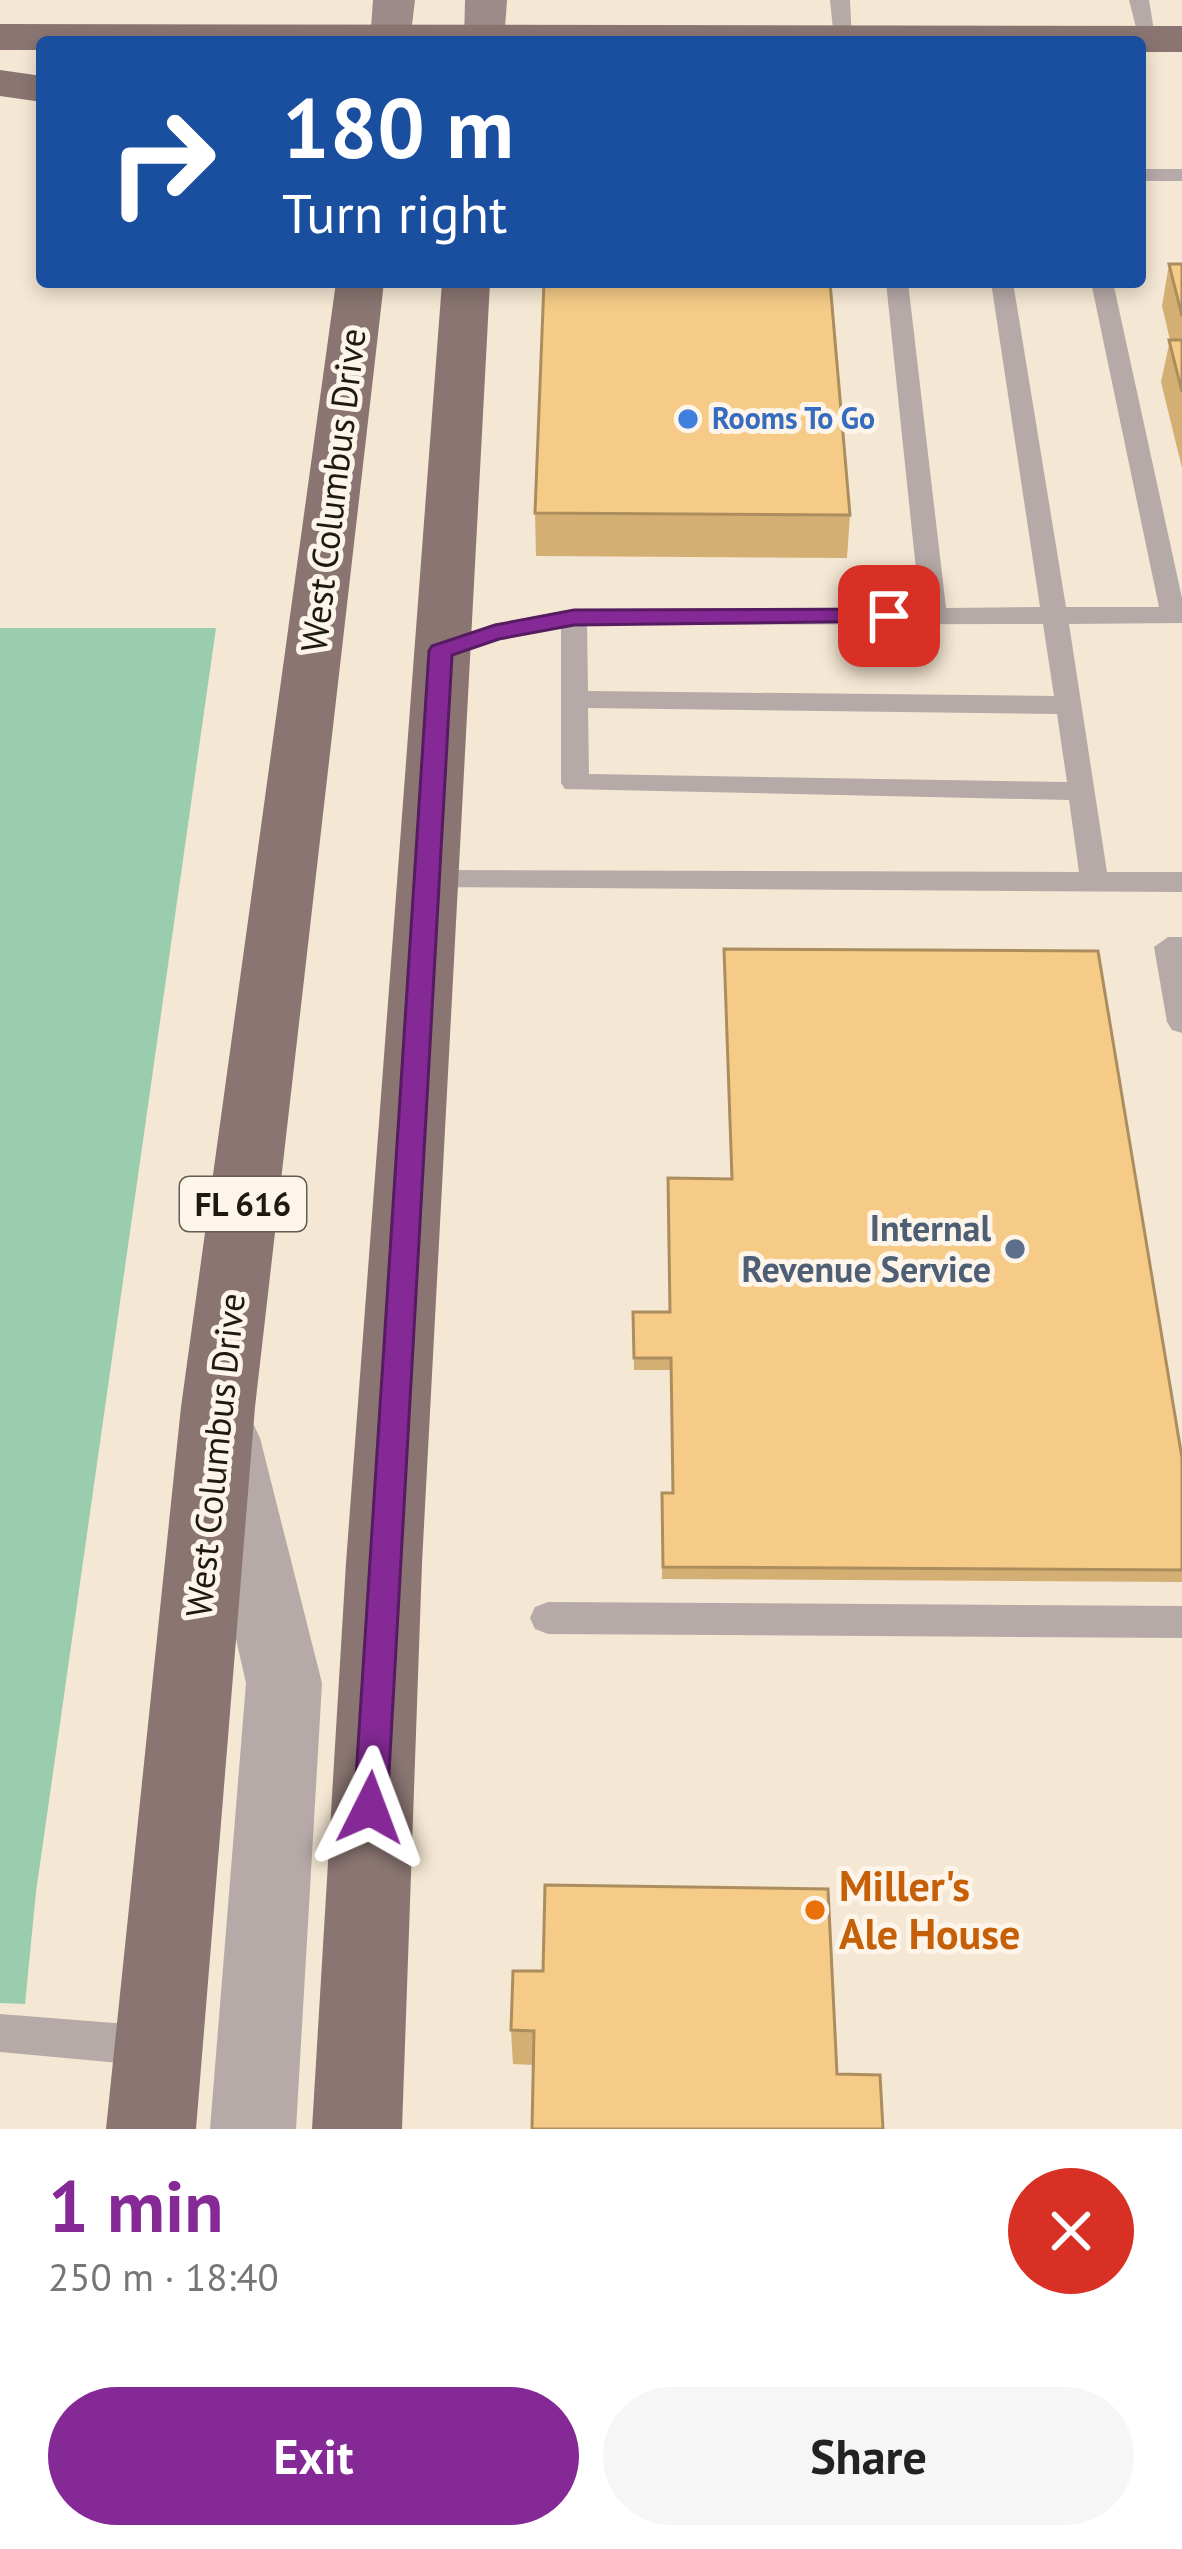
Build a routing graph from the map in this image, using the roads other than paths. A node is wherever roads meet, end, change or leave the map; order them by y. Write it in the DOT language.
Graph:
graph roads {
  1 [pos="323,0"];
  2 [pos="542,0"];
  3 [pos="833,26"];
  4 [pos="391,27"];
  5 [pos="484,27"];
  6 [pos="190,36"];
  7 [pos="221,36"];
  8 [pos="1061,36"];
  9 [pos="0,37"];
  10 [pos="36,37"];
  11 [pos="1152,40"];
  12 [pos="36,77"];
  13 [pos="0,80"];
  14 [pos="1182,81"];
  15 [pos="36,87"];
  16 [pos="1146,175"];
  17 [pos="1182,176"];
  18 [pos="358,288"];
  19 [pos="466,288"];
  20 [pos="898,288"];
  21 [pos="1003,288"];
  22 [pos="1103,288"];
  23 [pos="1177,615"];
  24 [pos="934,616"];
  25 [pos="1054,616"];
  26 [pos="574,617"];
  27 [pos="440,651"];
  28 [pos="575,700"];
  29 [pos="1068,705"];
  30 [pos="1082,791"];
  31 [pos="425,880"];
  32 [pos="1094,882"];
  33 [pos="1182,883"];
  34 [pos="1182,947"];
  35 [pos="1182,1022"];
  36 [pos="218,1407"];
  37 [pos="548,1618"];
  38 [pos="1182,1622"];
  39 [pos="0,2033"];
  40 [pos="158,2046"];
  41 [pos="151,2129"];
  42 [pos="253,2129"];
  43 [pos="357,2129"];
  1 -- 6 [label="main road"];
  2 -- 3 [label="main road"];
  3 -- 5 [label="main road"];
  3 -- 8 [label="main road"];
  4 -- 5 [label="main road"];
  4 -- 7 [label="main road"];
  9 -- 10 [label="main road"];
  11 -- 14 [label="main road"];
  12 -- 13 [label="main road"];
  13 -- 15 [label="main road"];
  16 -- 17 [label="lane"];
  18 -- 36 [label="main road, West Columbus Drive / FL 616"];
  19 -- 27 [label="main road"];
  20 -- 24 [label="lane"];
  21 -- 25 [label="lane"];
  22 -- 23 [label="lane"];
  23 -- 25 [label="lane"];
  24 -- 25 [label="lane"];
  24 -- 26 [label="lane"];
  25 -- 29 [label="lane"];
  26 -- 27 [label="lane"];
  26 -- 28 [label="lane"];
  27 -- 31 [label="main road"];
  28 -- 29 [label="lane"];
  28 -- 30 [label="lane"];
  29 -- 30 [label="lane"];
  30 -- 32 [label="lane"];
  31 -- 32 [label="lane"];
  31 -- 43 [label="main road"];
  32 -- 33 [label="lane"];
  34 -- 35 [label="lane"];
  36 -- 40 [label="main road, West Columbus Drive / FL 616"];
  36 -- 42 [label="street"];
  37 -- 38 [label="lane"];
  39 -- 40 [label="lane"];
  40 -- 41 [label="main road, West Columbus Drive / FL 616"];
}
